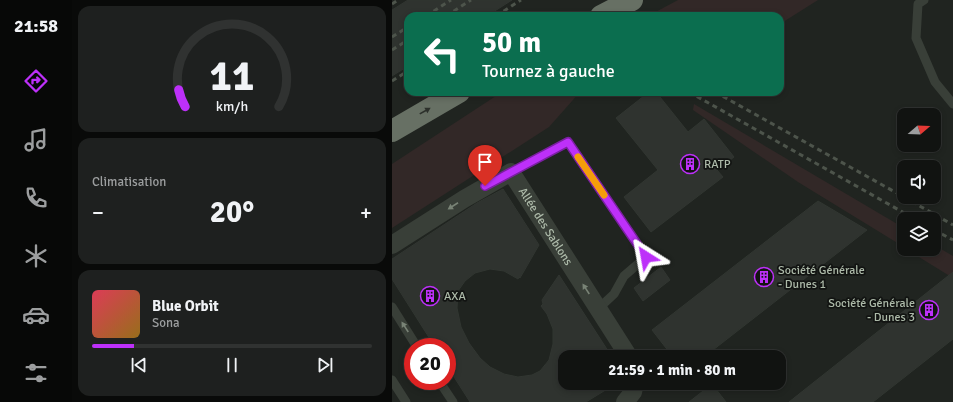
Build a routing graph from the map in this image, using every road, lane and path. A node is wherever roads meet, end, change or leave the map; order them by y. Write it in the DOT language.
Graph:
graph roads {
  1 [pos="632,0"];
  2 [pos="924,0"];
  3 [pos="609,12"];
  4 [pos="452,96"];
  5 [pos="953,104"];
  6 [pos="392,131"];
  7 [pos="511,172"];
  8 [pos="392,245"];
  9 [pos="392,307"];
  10 [pos="599,308"];
  11 [pos="412,338"];
  12 [pos="625,350"];
  13 [pos="392,380"];
  14 [pos="445,390"];
  15 [pos="633,390"];
  16 [pos="406,402"];
  17 [pos="453,402"];
  18 [pos="625,402"];
  1 -- 3 [label="highway"];
  2 -- 5 [label="lane"];
  6 -- 4 [label="highway, one-way"];
  7 -- 8 [label="street, one-way"];
  10 -- 7 [label="street, Allée des Sablons, one-way"];
  7 -- 10 [label="lane"];
  11 -- 9 [label="lane, one-way"];
  10 -- 12 [label="street, Allée des Sablons"];
  13 -- 16 [label="lane"];
  14 -- 17 [label="lane"];
  15 -- 18 [label="street"];
}
